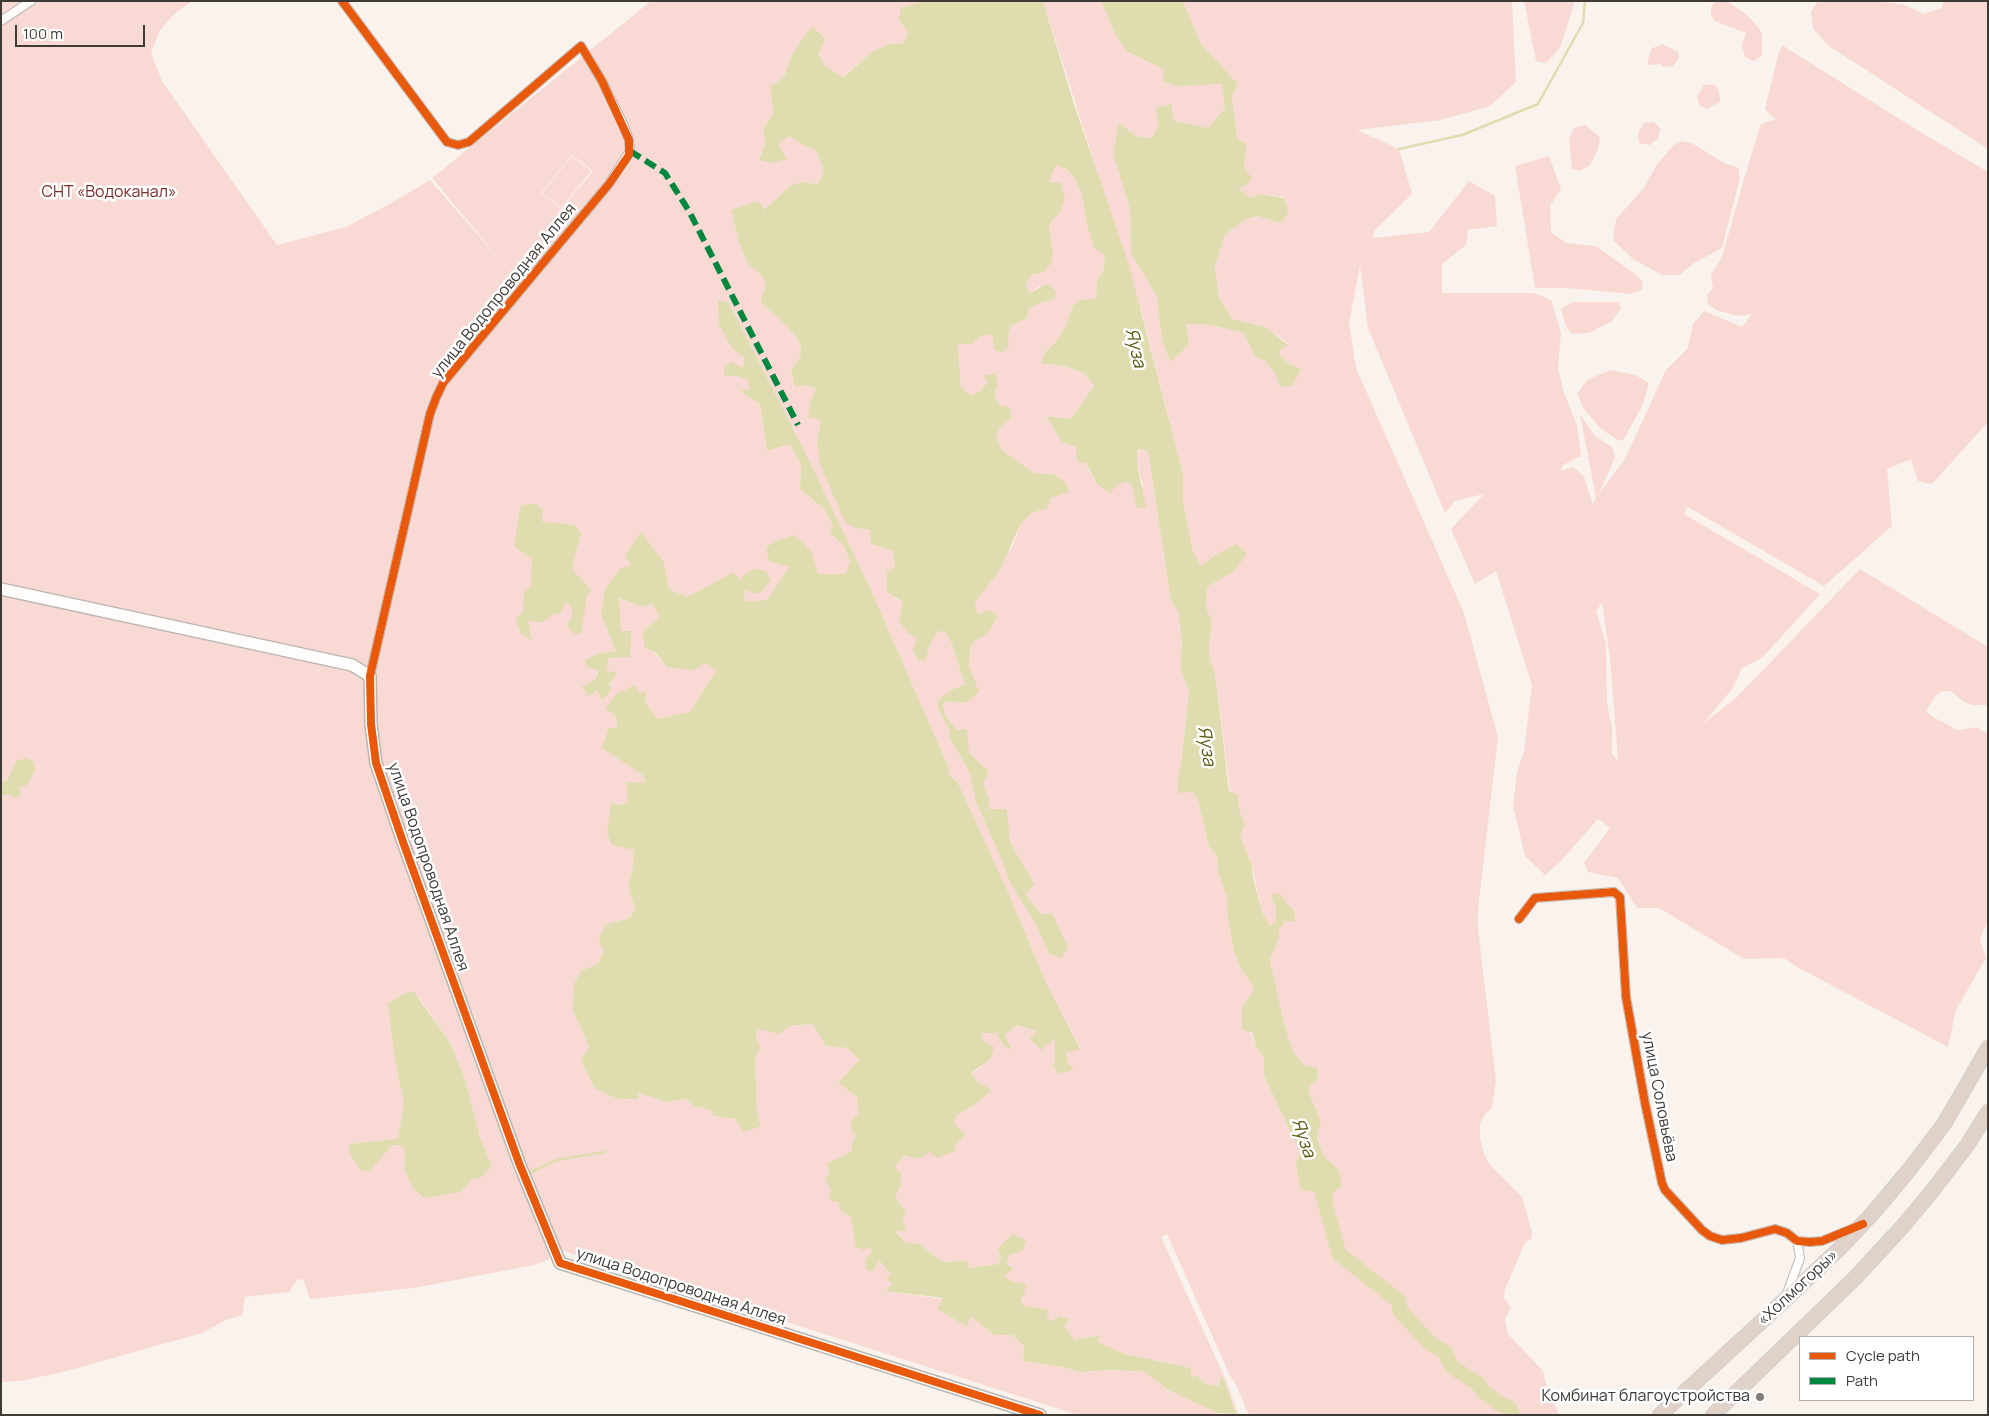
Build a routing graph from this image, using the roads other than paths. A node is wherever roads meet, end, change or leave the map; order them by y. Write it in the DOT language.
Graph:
graph roads {
  1 [pos="31,1"];
  2 [pos="342,1"];
  3 [pos="1,21"];
  4 [pos="1,589"];
  5 [pos="370,676"];
  6 [pos="1519,919"];
  7 [pos="1988,1048"];
  8 [pos="1988,1112"];
  9 [pos="1862,1224"];
  10 [pos="1797,1241"];
  11 [pos="1783,1302"];
  12 [pos="1040,1415"];
  13 [pos="1660,1415"];
  14 [pos="1713,1415"];
  1 -- 3 [label="street"];
  2 -- 5 [label="street, улица Водопроводная Аллея"];
  4 -- 5 [label="street"];
  5 -- 12 [label="street, улица Водопроводная Аллея"];
  6 -- 10 [label="street, улица Соловьёва"];
  7 -- 9 [label="highway, «Холмогоры»"];
  8 -- 14 [label="highway, «Холмогоры»"];
  9 -- 10 [label="street"];
  9 -- 11 [label="highway, «Холмогоры»"];
  10 -- 11 [label="street"];
  11 -- 13 [label="highway, «Холмогоры»"];
}
